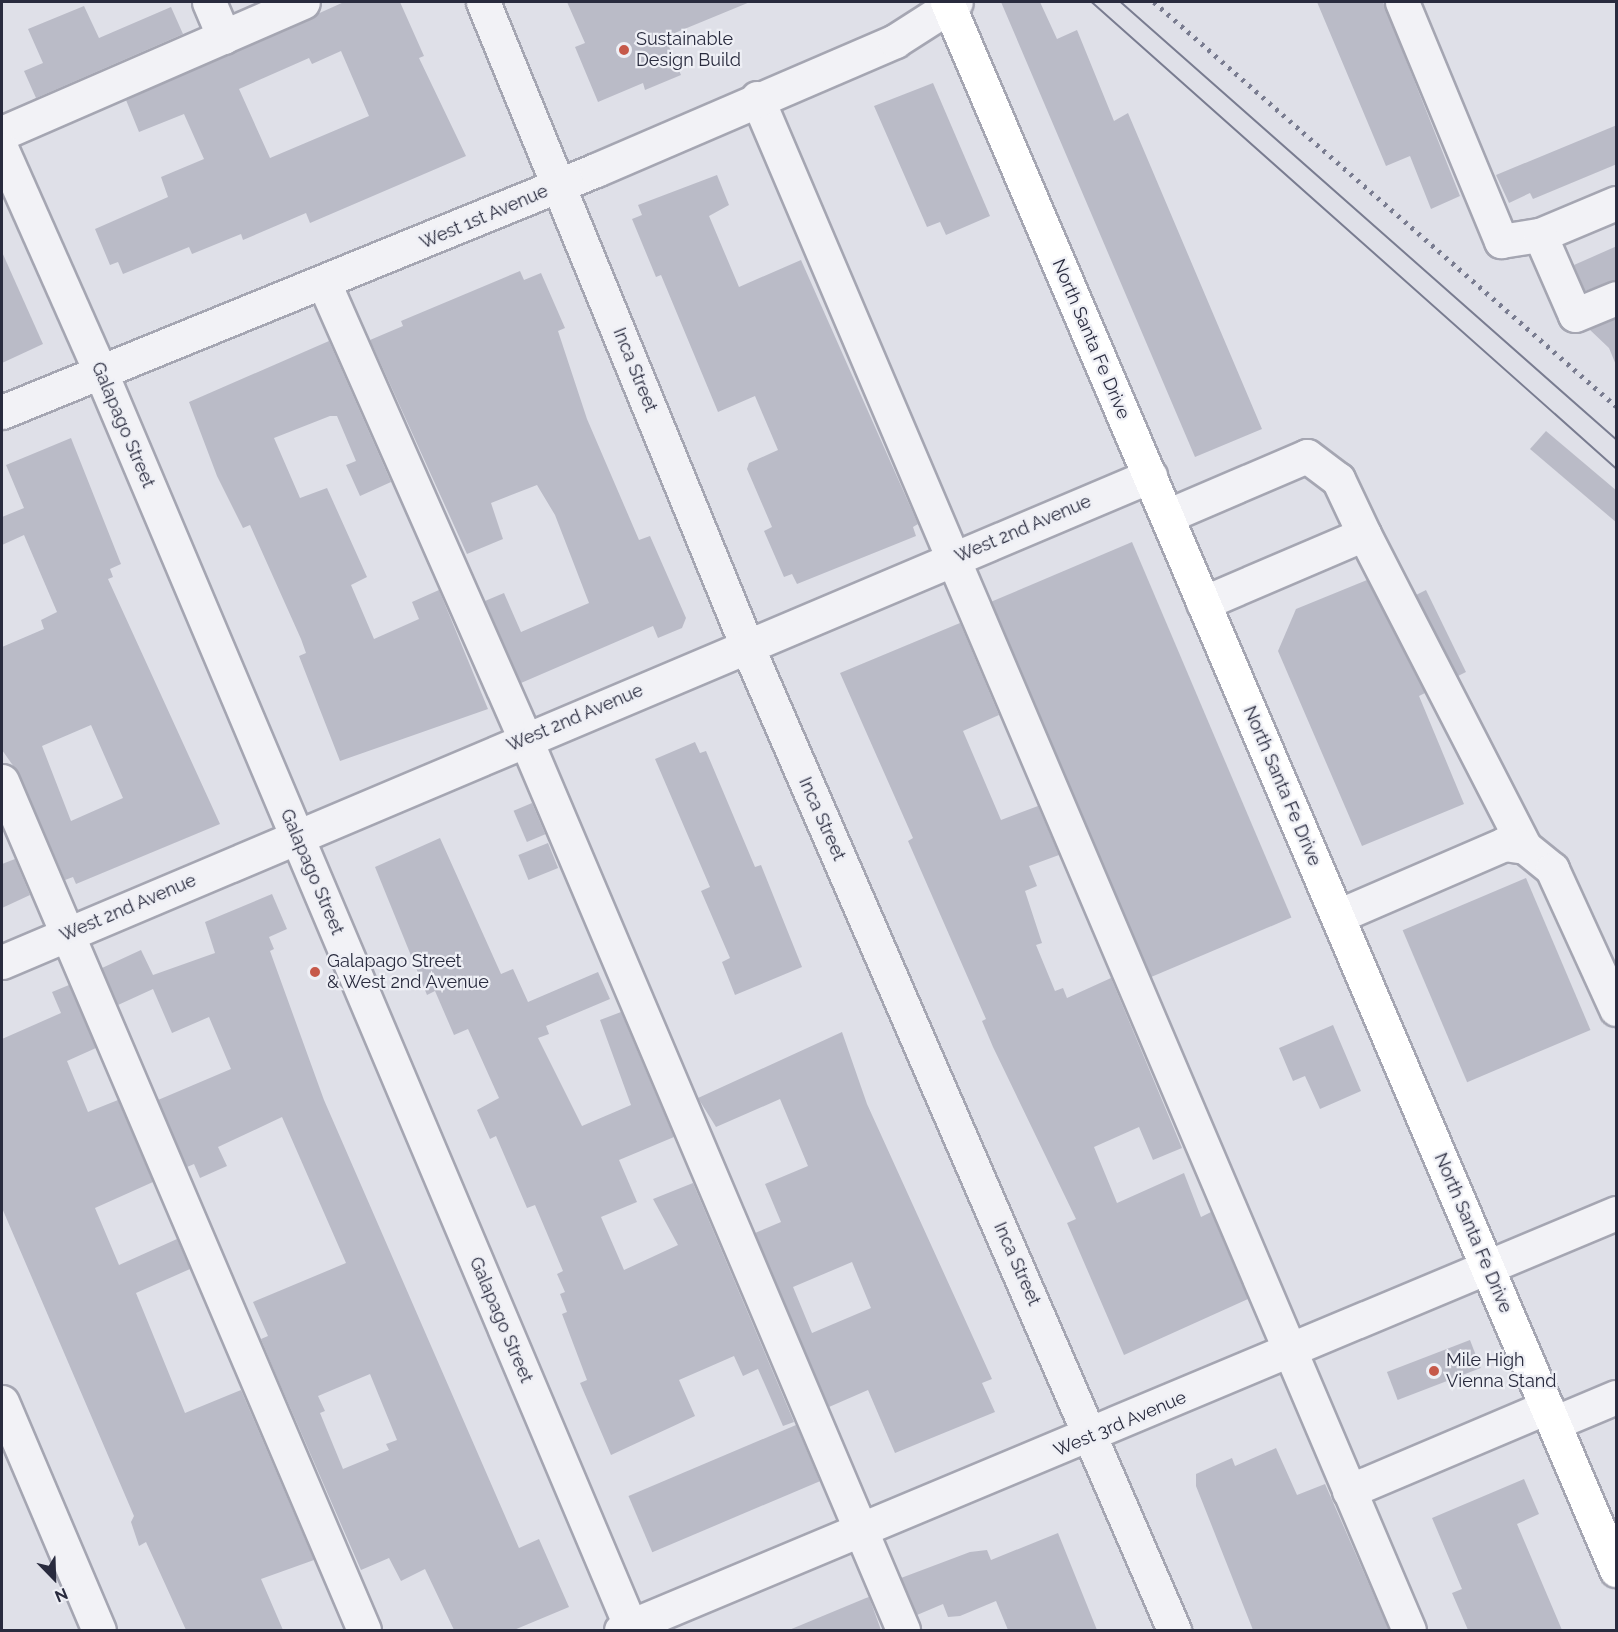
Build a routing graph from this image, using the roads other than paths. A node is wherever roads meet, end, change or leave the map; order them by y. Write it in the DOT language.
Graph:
graph roads {
  1 [pos="209,2"];
  2 [pos="303,2"];
  3 [pos="483,2"];
  4 [pos="1402,2"];
  5 [pos="951,3"];
  6 [pos="224,37"];
  7 [pos="757,98"];
  8 [pos="2,133"];
  9 [pos="2,150"];
  10 [pos="559,185"];
  11 [pos="1617,203"];
  12 [pos="1540,235"];
  13 [pos="324,283"];
  14 [pos="1617,298"];
  15 [pos="101,373"];
  16 [pos="2,412"];
  17 [pos="1150,476"];
  18 [pos="1167,516"];
  19 [pos="1364,534"];
  20 [pos="953,559"];
  21 [pos="1203,603"];
  22 [pos="747,646"];
  23 [pos="525,738"];
  24 [pos="2,781"];
  25 [pos="297,836"];
  26 [pos="1525,847"];
  27 [pos="1338,916"];
  28 [pos="65,934"];
  29 [pos="2,962"];
  30 [pos="1617,1010"];
  31 [pos="1617,1213"];
  32 [pos="1488,1268"];
  33 [pos="1290,1352"];
  34 [pos="1617,1397"];
  35 [pos="2,1402"];
  36 [pos="1550,1415"];
  37 [pos="1092,1435"];
  38 [pos="1349,1491"];
  39 [pos="861,1533"];
  40 [pos="1617,1570"];
  41 [pos="628,1629"];
  42 [pos="99,1630"];
  43 [pos="364,1630"];
  44 [pos="903,1630"];
  45 [pos="1174,1630"];
  46 [pos="1409,1630"];
  1 -- 6 [label="street"];
  2 -- 6 [label="street"];
  3 -- 10 [label="street, Inca Street"];
  4 -- 12 [label="street"];
  5 -- 7 [label="street, West 1st Avenue"];
  5 -- 17 [label="main road, North Santa Fe Drive"];
  6 -- 8 [label="street"];
  7 -- 10 [label="street, West 1st Avenue"];
  7 -- 20 [label="street"];
  9 -- 15 [label="street, Galapago Street"];
  10 -- 13 [label="street, West 1st Avenue"];
  10 -- 22 [label="street, Inca Street"];
  11 -- 12 [label="street"];
  12 -- 14 [label="street"];
  13 -- 15 [label="street, West 1st Avenue"];
  13 -- 23 [label="street"];
  15 -- 16 [label="street, West 1st Avenue"];
  15 -- 25 [label="street, Galapago Street"];
  17 -- 18 [label="main road, North Santa Fe Drive"];
  17 -- 20 [label="street, West 2nd Avenue"];
  18 -- 19 [label="street"];
  18 -- 21 [label="main road, North Santa Fe Drive"];
  19 -- 21 [label="street"];
  19 -- 26 [label="street"];
  20 -- 22 [label="street, West 2nd Avenue"];
  20 -- 33 [label="street"];
  21 -- 27 [label="main road, North Santa Fe Drive"];
  22 -- 23 [label="street, West 2nd Avenue"];
  22 -- 37 [label="street, Inca Street"];
  23 -- 25 [label="street, West 2nd Avenue"];
  23 -- 39 [label="street"];
  24 -- 28 [label="street"];
  25 -- 28 [label="street, West 2nd Avenue"];
  25 -- 41 [label="street, Galapago Street"];
  26 -- 27 [label="street"];
  26 -- 30 [label="street"];
  27 -- 32 [label="main road, North Santa Fe Drive"];
  28 -- 29 [label="street, West 2nd Avenue"];
  28 -- 43 [label="street"];
  31 -- 32 [label="street, West 3rd Avenue"];
  32 -- 33 [label="street, West 3rd Avenue"];
  32 -- 36 [label="main road, North Santa Fe Drive"];
  33 -- 37 [label="street, West 3rd Avenue"];
  33 -- 38 [label="street"];
  34 -- 36 [label="street"];
  35 -- 42 [label="street"];
  36 -- 38 [label="street"];
  36 -- 40 [label="main road, North Santa Fe Drive"];
  37 -- 39 [label="street, West 3rd Avenue"];
  37 -- 45 [label="street, Inca Street"];
  38 -- 46 [label="street"];
  39 -- 41 [label="street, West 3rd Avenue"];
  39 -- 44 [label="street"];
}
